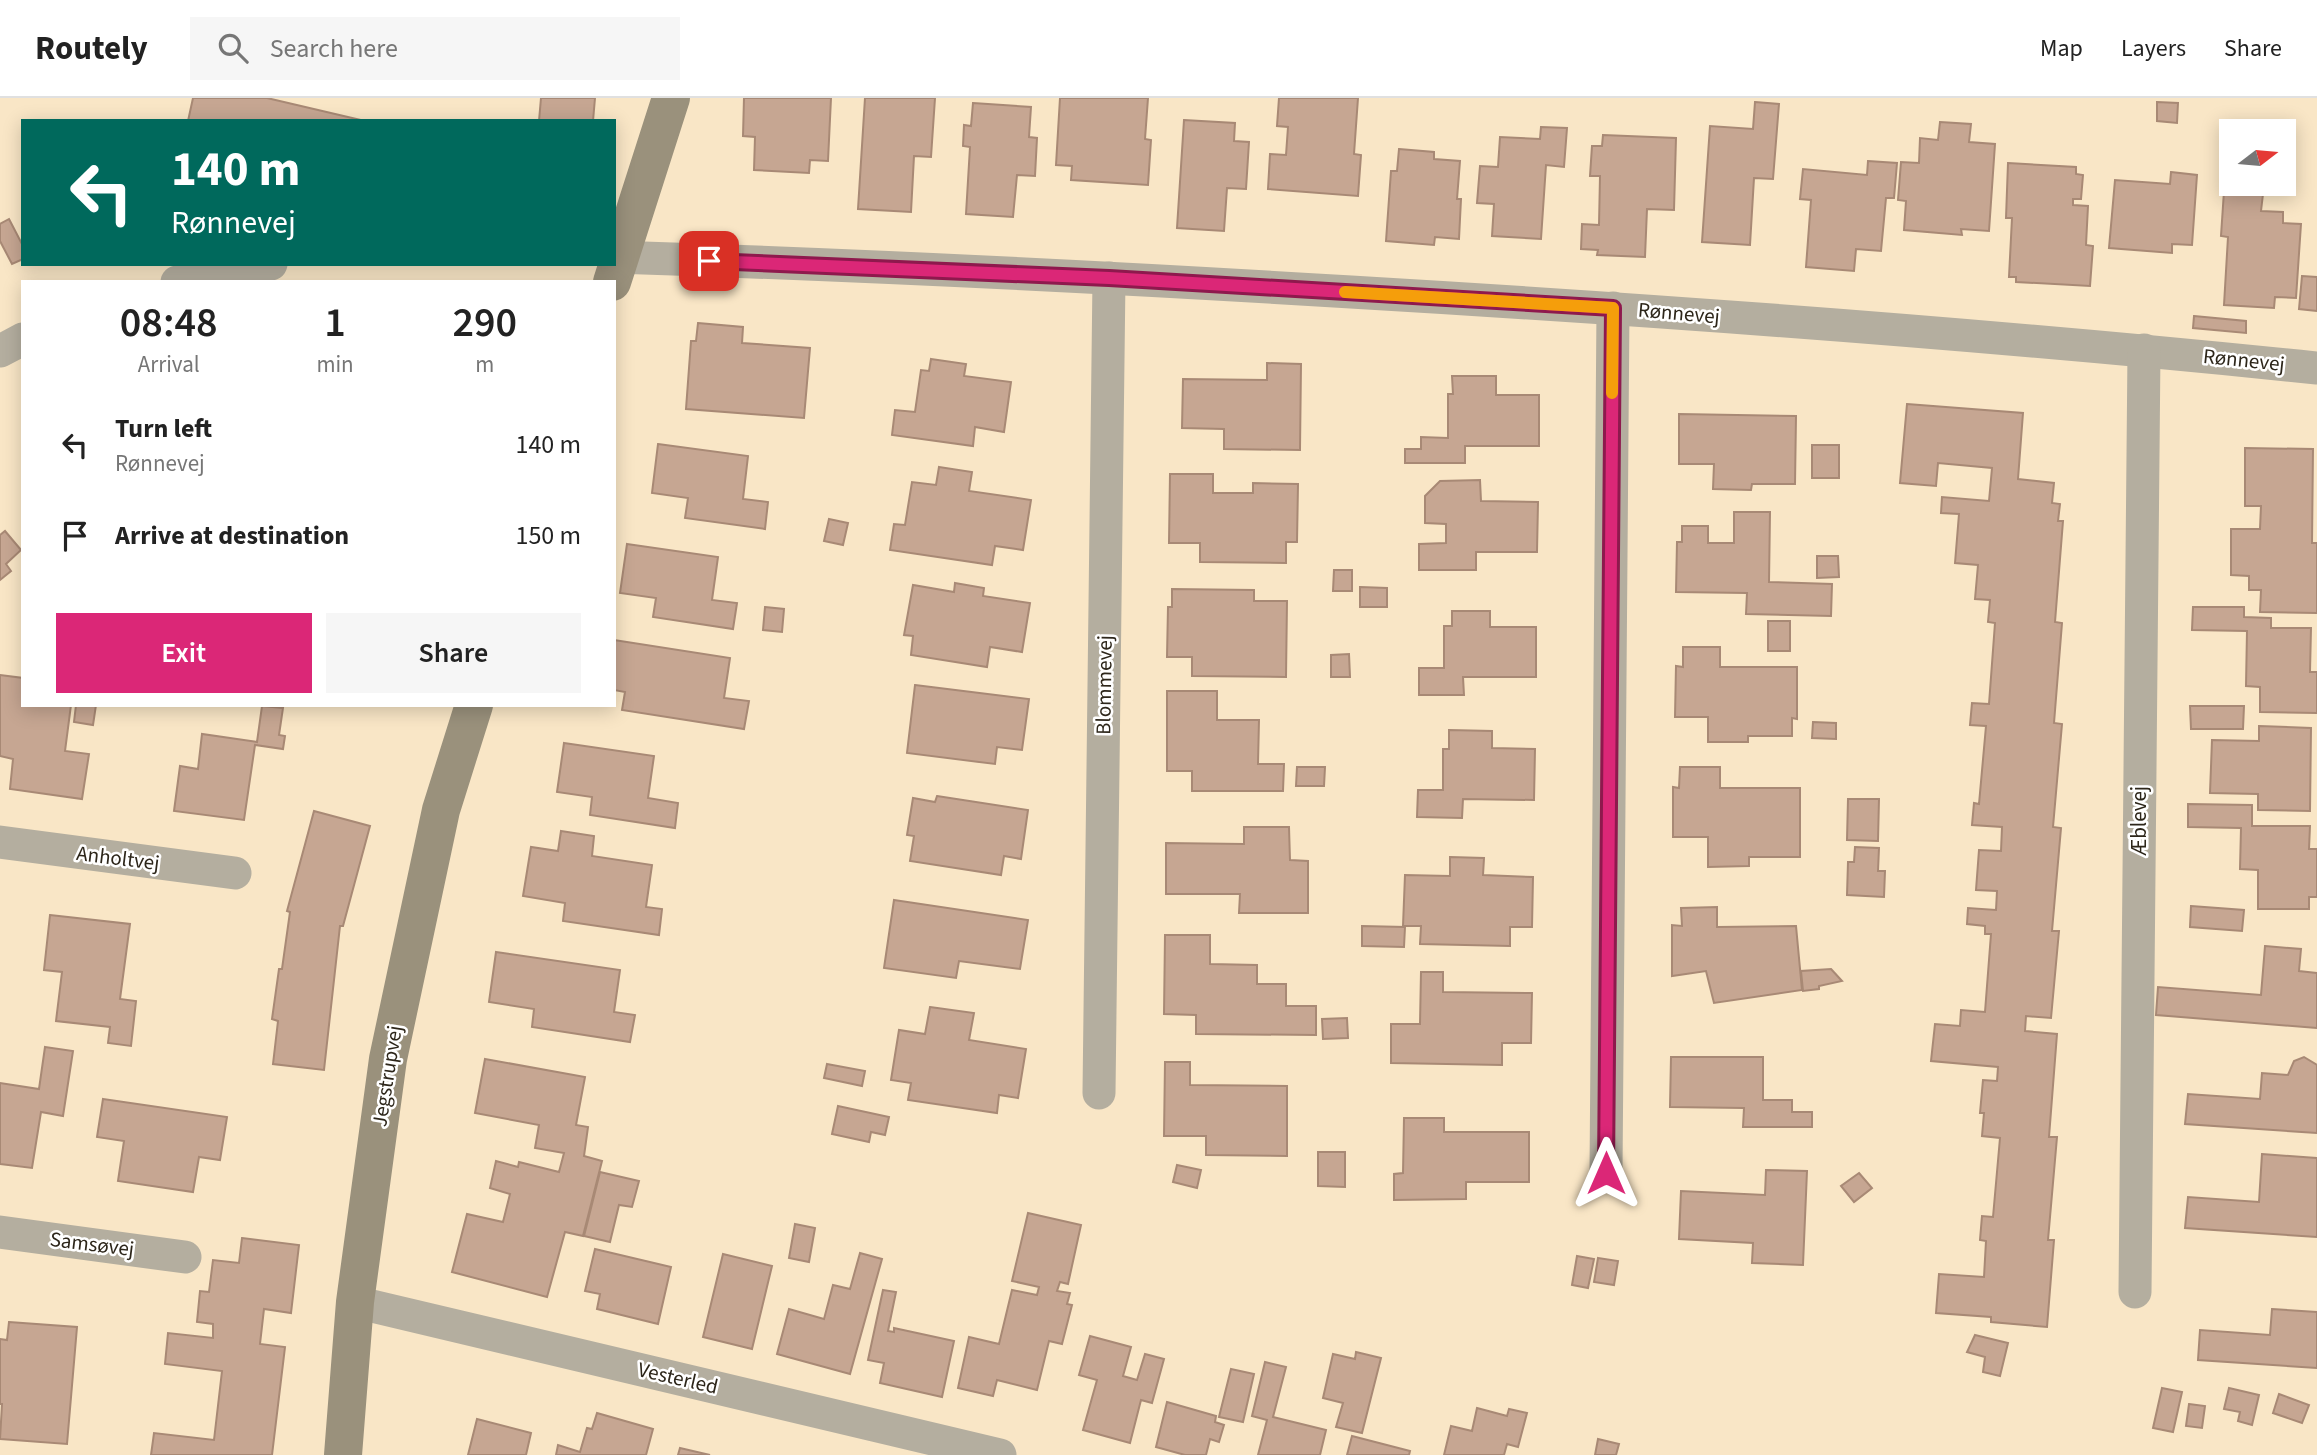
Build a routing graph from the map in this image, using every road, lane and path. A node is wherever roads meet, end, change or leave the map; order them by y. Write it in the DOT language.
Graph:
graph roads {
  1 [pos="671,98"];
  2 [pos="616,262"];
  3 [pos="616,265"];
  4 [pos="261,266"];
  5 [pos="1109,278"];
  6 [pos="187,280"];
  7 [pos="1613,308"];
  8 [pos="21,340"];
  9 [pos="2144,350"];
  10 [pos="0,351"];
  11 [pos="2317,368"];
  12 [pos="473,707"];
  13 [pos="0,842"];
  14 [pos="235,873"];
  15 [pos="1099,1093"];
  16 [pos="1606,1173"];
  17 [pos="0,1232"];
  18 [pos="185,1256"];
  19 [pos="2136,1292"];
  20 [pos="355,1301"];
  21 [pos="344,1455"];
  22 [pos="1000,1455"];
  1 -- 2 [label="street"];
  3 -- 5 [label="street, Rønnevej"];
  4 -- 6 [label="street"];
  5 -- 7 [label="street, Rønnevej"];
  5 -- 15 [label="street, Blommevej"];
  7 -- 9 [label="street, Rønnevej"];
  7 -- 16 [label="street"];
  8 -- 10 [label="street"];
  9 -- 11 [label="street, Rønnevej"];
  9 -- 19 [label="street, Æblevej"];
  12 -- 20 [label="street, Jegstrupvej"];
  13 -- 14 [label="street, Anholtvej"];
  17 -- 18 [label="street, Samsøvej"];
  20 -- 21 [label="street, Jegstrupvej"];
  20 -- 22 [label="street, Vesterled"];
}
